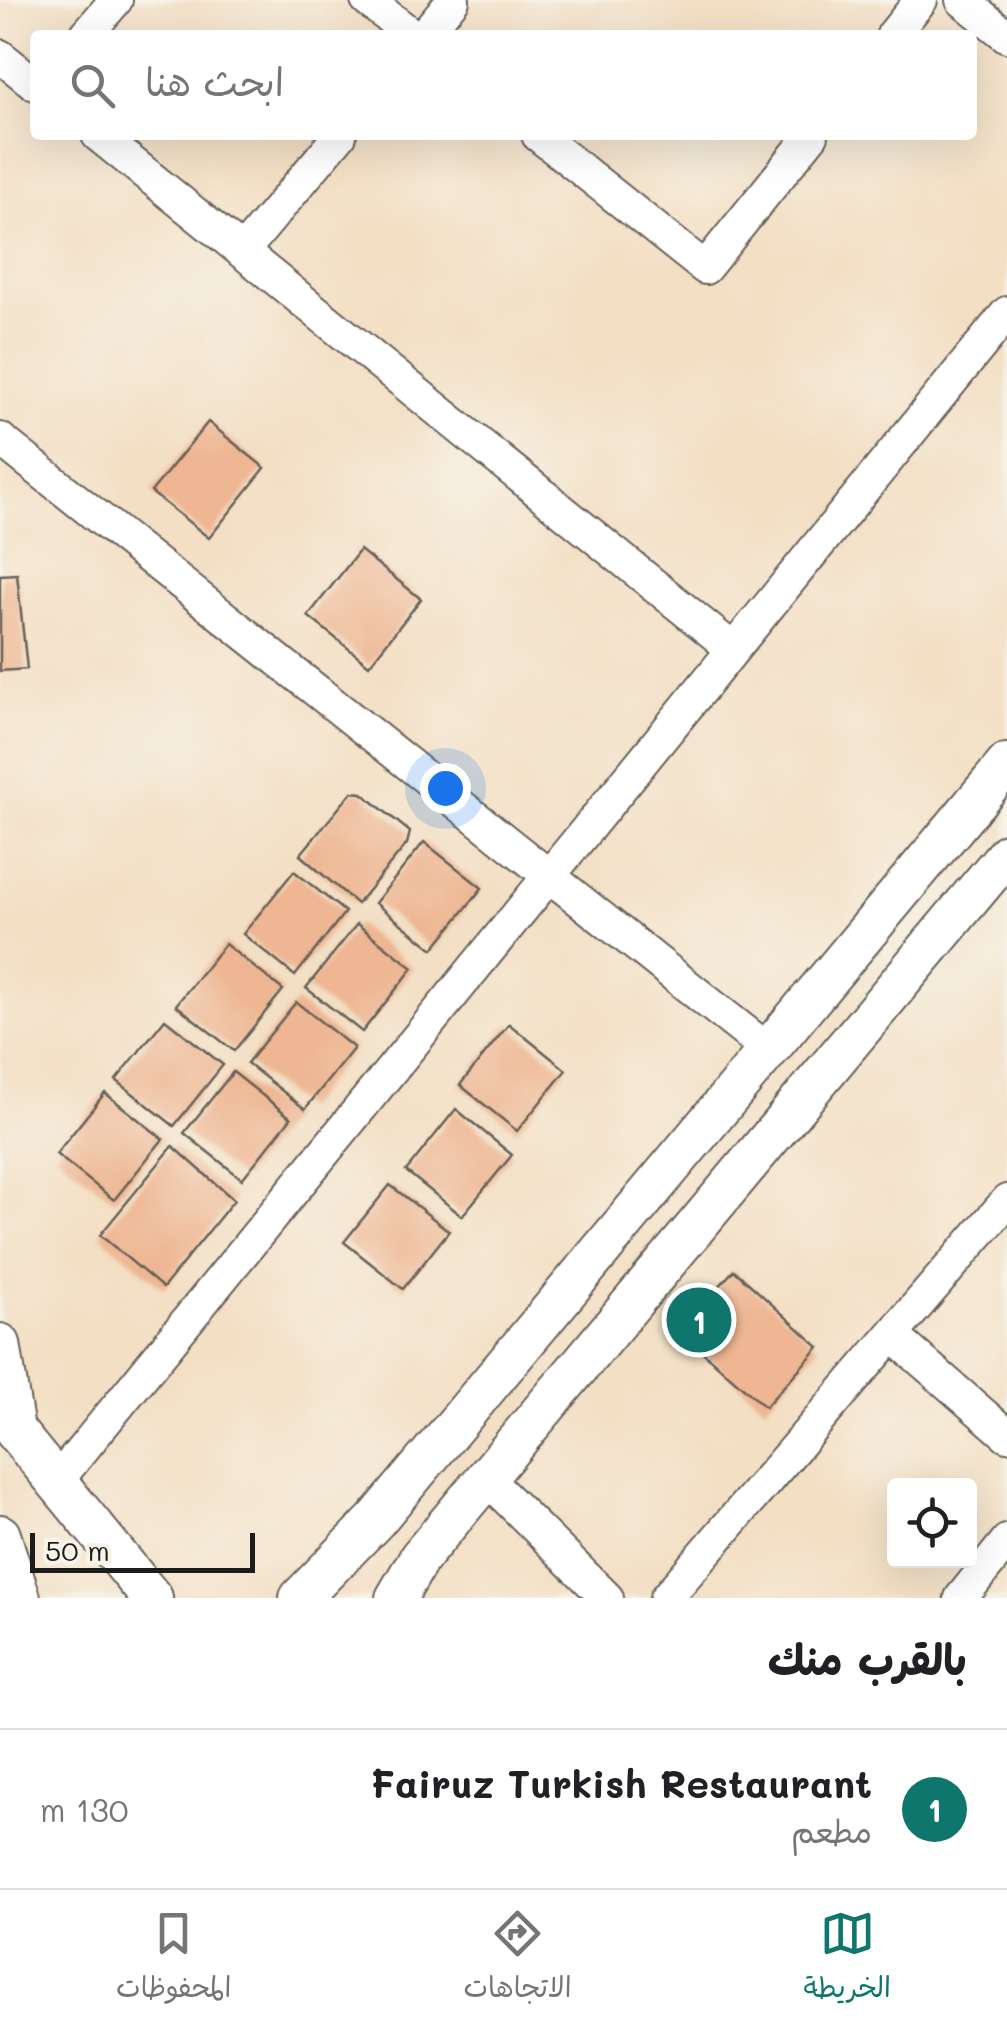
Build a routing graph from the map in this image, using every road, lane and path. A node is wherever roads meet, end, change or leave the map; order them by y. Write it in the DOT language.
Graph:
graph roads {
  1 [pos="116,0"];
  2 [pos="368,0"];
  3 [pos="454,0"];
  4 [pos="921,0"];
  5 [pos="962,0"];
  6 [pos="90,30"];
  7 [pos="406,30"];
  8 [pos="428,30"];
  9 [pos="897,30"];
  10 [pos="1007,36"];
  11 [pos="0,56"];
  12 [pos="30,80"];
  13 [pos="104,140"];
  14 [pos="336,140"];
  15 [pos="544,140"];
  16 [pos="808,140"];
  17 [pos="242,252"];
  18 [pos="1007,313"];
  19 [pos="0,439"];
  20 [pos="734,649"];
  21 [pos="1007,764"];
  22 [pos="1007,854"];
  23 [pos="550,876"];
  24 [pos="768,1050"];
  25 [pos="1007,1201"];
  26 [pos="892,1336"];
  27 [pos="0,1344"];
  28 [pos="1007,1436"];
  29 [pos="486,1478"];
  30 [pos="56,1482"];
  31 [pos="0,1535"];
  32 [pos="1007,1541"];
  33 [pos="20,1598"];
  34 [pos="152,1598"];
  35 [pos="300,1598"];
  36 [pos="396,1598"];
  37 [pos="608,1598"];
  38 [pos="666,1598"];
  39 [pos="961,1598"];
  1 -- 6 [label="street"];
  2 -- 7 [label="street"];
  3 -- 8 [label="street"];
  4 -- 9 [label="street"];
  5 -- 10 [label="street"];
  11 -- 12 [label="street"];
  13 -- 17 [label="street"];
  14 -- 17 [label="street"];
  15 -- 16 [label="street"];
  17 -- 20 [label="street"];
  18 -- 20 [label="street"];
  19 -- 23 [label="street"];
  20 -- 23 [label="street"];
  21 -- 24 [label="main road"];
  22 -- 29 [label="main road"];
  23 -- 24 [label="street"];
  23 -- 30 [label="street"];
  24 -- 35 [label="main road"];
  25 -- 26 [label="street"];
  26 -- 28 [label="street"];
  26 -- 38 [label="street"];
  27 -- 30 [label="main road"];
  29 -- 36 [label="main road"];
  29 -- 37 [label="street"];
  30 -- 34 [label="main road"];
  31 -- 33 [label="main road"];
  32 -- 39 [label="street"];
}
